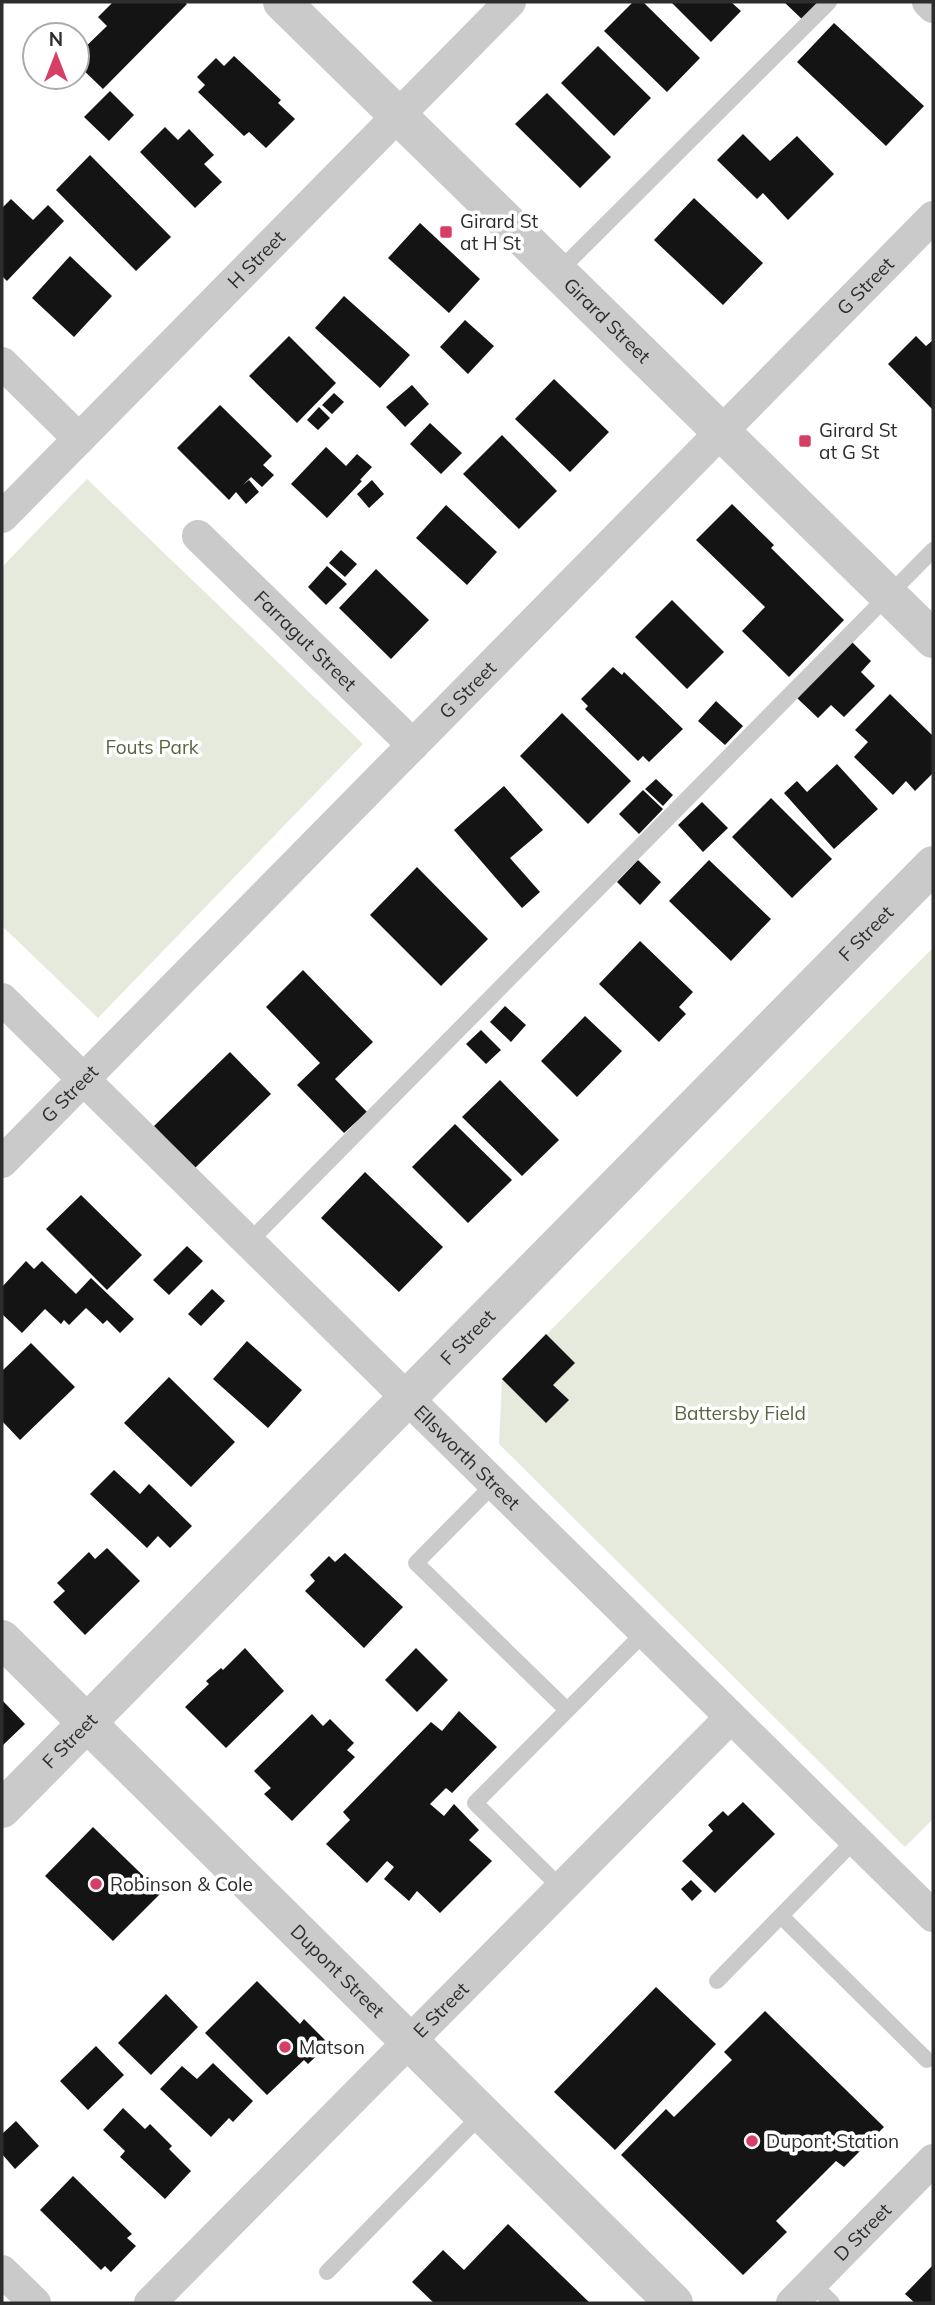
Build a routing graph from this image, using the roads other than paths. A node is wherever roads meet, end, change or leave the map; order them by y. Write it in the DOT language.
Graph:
graph roads {
  1 [pos="282,2"];
  2 [pos="510,2"];
  3 [pos="829,2"];
  4 [pos="928,2"];
  5 [pos="933,7"];
  6 [pos="398,115"];
  7 [pos="933,217"];
  8 [pos="558,272"];
  9 [pos="2,363"];
  10 [pos="722,432"];
  11 [pos="79,439"];
  12 [pos="2,517"];
  13 [pos="198,536"];
  14 [pos="933,550"];
  15 [pos="888,595"];
  16 [pos="933,639"];
  17 [pos="413,745"];
  18 [pos="933,865"];
  19 [pos="2,999"];
  20 [pos="83,1079"];
  21 [pos="2,1162"];
  22 [pos="249,1242"];
  23 [pos="407,1398"];
  24 [pos="494,1484"];
  25 [pos="645,1632"];
  26 [pos="2,1639"];
  27 [pos="567,1710"];
  28 [pos="731,1717"];
  29 [pos="87,1723"];
  30 [pos="2,1809"];
  31 [pos="856,1839"];
  32 [pos="561,1888"];
  33 [pos="781,1916"];
  34 [pos="933,1916"];
  35 [pos="717,1982"];
  36 [pos="409,2042"];
  37 [pos="927,2060"];
  38 [pos="482,2114"];
  39 [pos="930,2170"];
  40 [pos="2,2271"];
  41 [pos="327,2272"];
  42 [pos="812,2296"];
  43 [pos="35,2303"];
  44 [pos="150,2303"];
  45 [pos="674,2303"];
  1 -- 6 [label="street, Girard Street"];
  2 -- 6 [label="street, H Street"];
  3 -- 8 [label="lane"];
  4 -- 5 [label="street"];
  6 -- 8 [label="street, Girard Street"];
  6 -- 11 [label="street, H Street"];
  7 -- 10 [label="street, G Street"];
  8 -- 10 [label="street, Girard Street"];
  9 -- 11 [label="street"];
  10 -- 15 [label="street, Girard Street"];
  10 -- 17 [label="street, G Street"];
  11 -- 12 [label="street, H Street"];
  13 -- 17 [label="street, Farragut Street"];
  14 -- 15 [label="lane"];
  15 -- 16 [label="street, Girard Street"];
  15 -- 22 [label="lane"];
  17 -- 20 [label="street, G Street"];
  18 -- 23 [label="street, F Street"];
  19 -- 20 [label="street, Ellsworth Street"];
  20 -- 21 [label="street, G Street"];
  20 -- 22 [label="street, Ellsworth Street"];
  22 -- 23 [label="street, Ellsworth Street"];
  23 -- 24 [label="street, Ellsworth Street"];
  23 -- 29 [label="street, F Street"];
  24 -- 25 [label="street, Ellsworth Street"];
  24 -- 27 [label="lane"];
  25 -- 27 [label="lane"];
  25 -- 28 [label="street, Ellsworth Street"];
  26 -- 29 [label="street, Dupont Street"];
  27 -- 32 [label="lane"];
  28 -- 31 [label="street, Ellsworth Street"];
  28 -- 32 [label="street, E Street"];
  29 -- 30 [label="street, F Street"];
  29 -- 36 [label="street, Dupont Street"];
  31 -- 33 [label="lane"];
  31 -- 34 [label="street, Ellsworth Street"];
  32 -- 36 [label="street, E Street"];
  33 -- 35 [label="lane"];
  33 -- 37 [label="lane"];
  36 -- 38 [label="street, Dupont Street"];
  36 -- 44 [label="street, E Street"];
  38 -- 41 [label="lane"];
  38 -- 45 [label="street, Dupont Street"];
  39 -- 42 [label="street, D Street"];
  40 -- 43 [label="street"];
}
